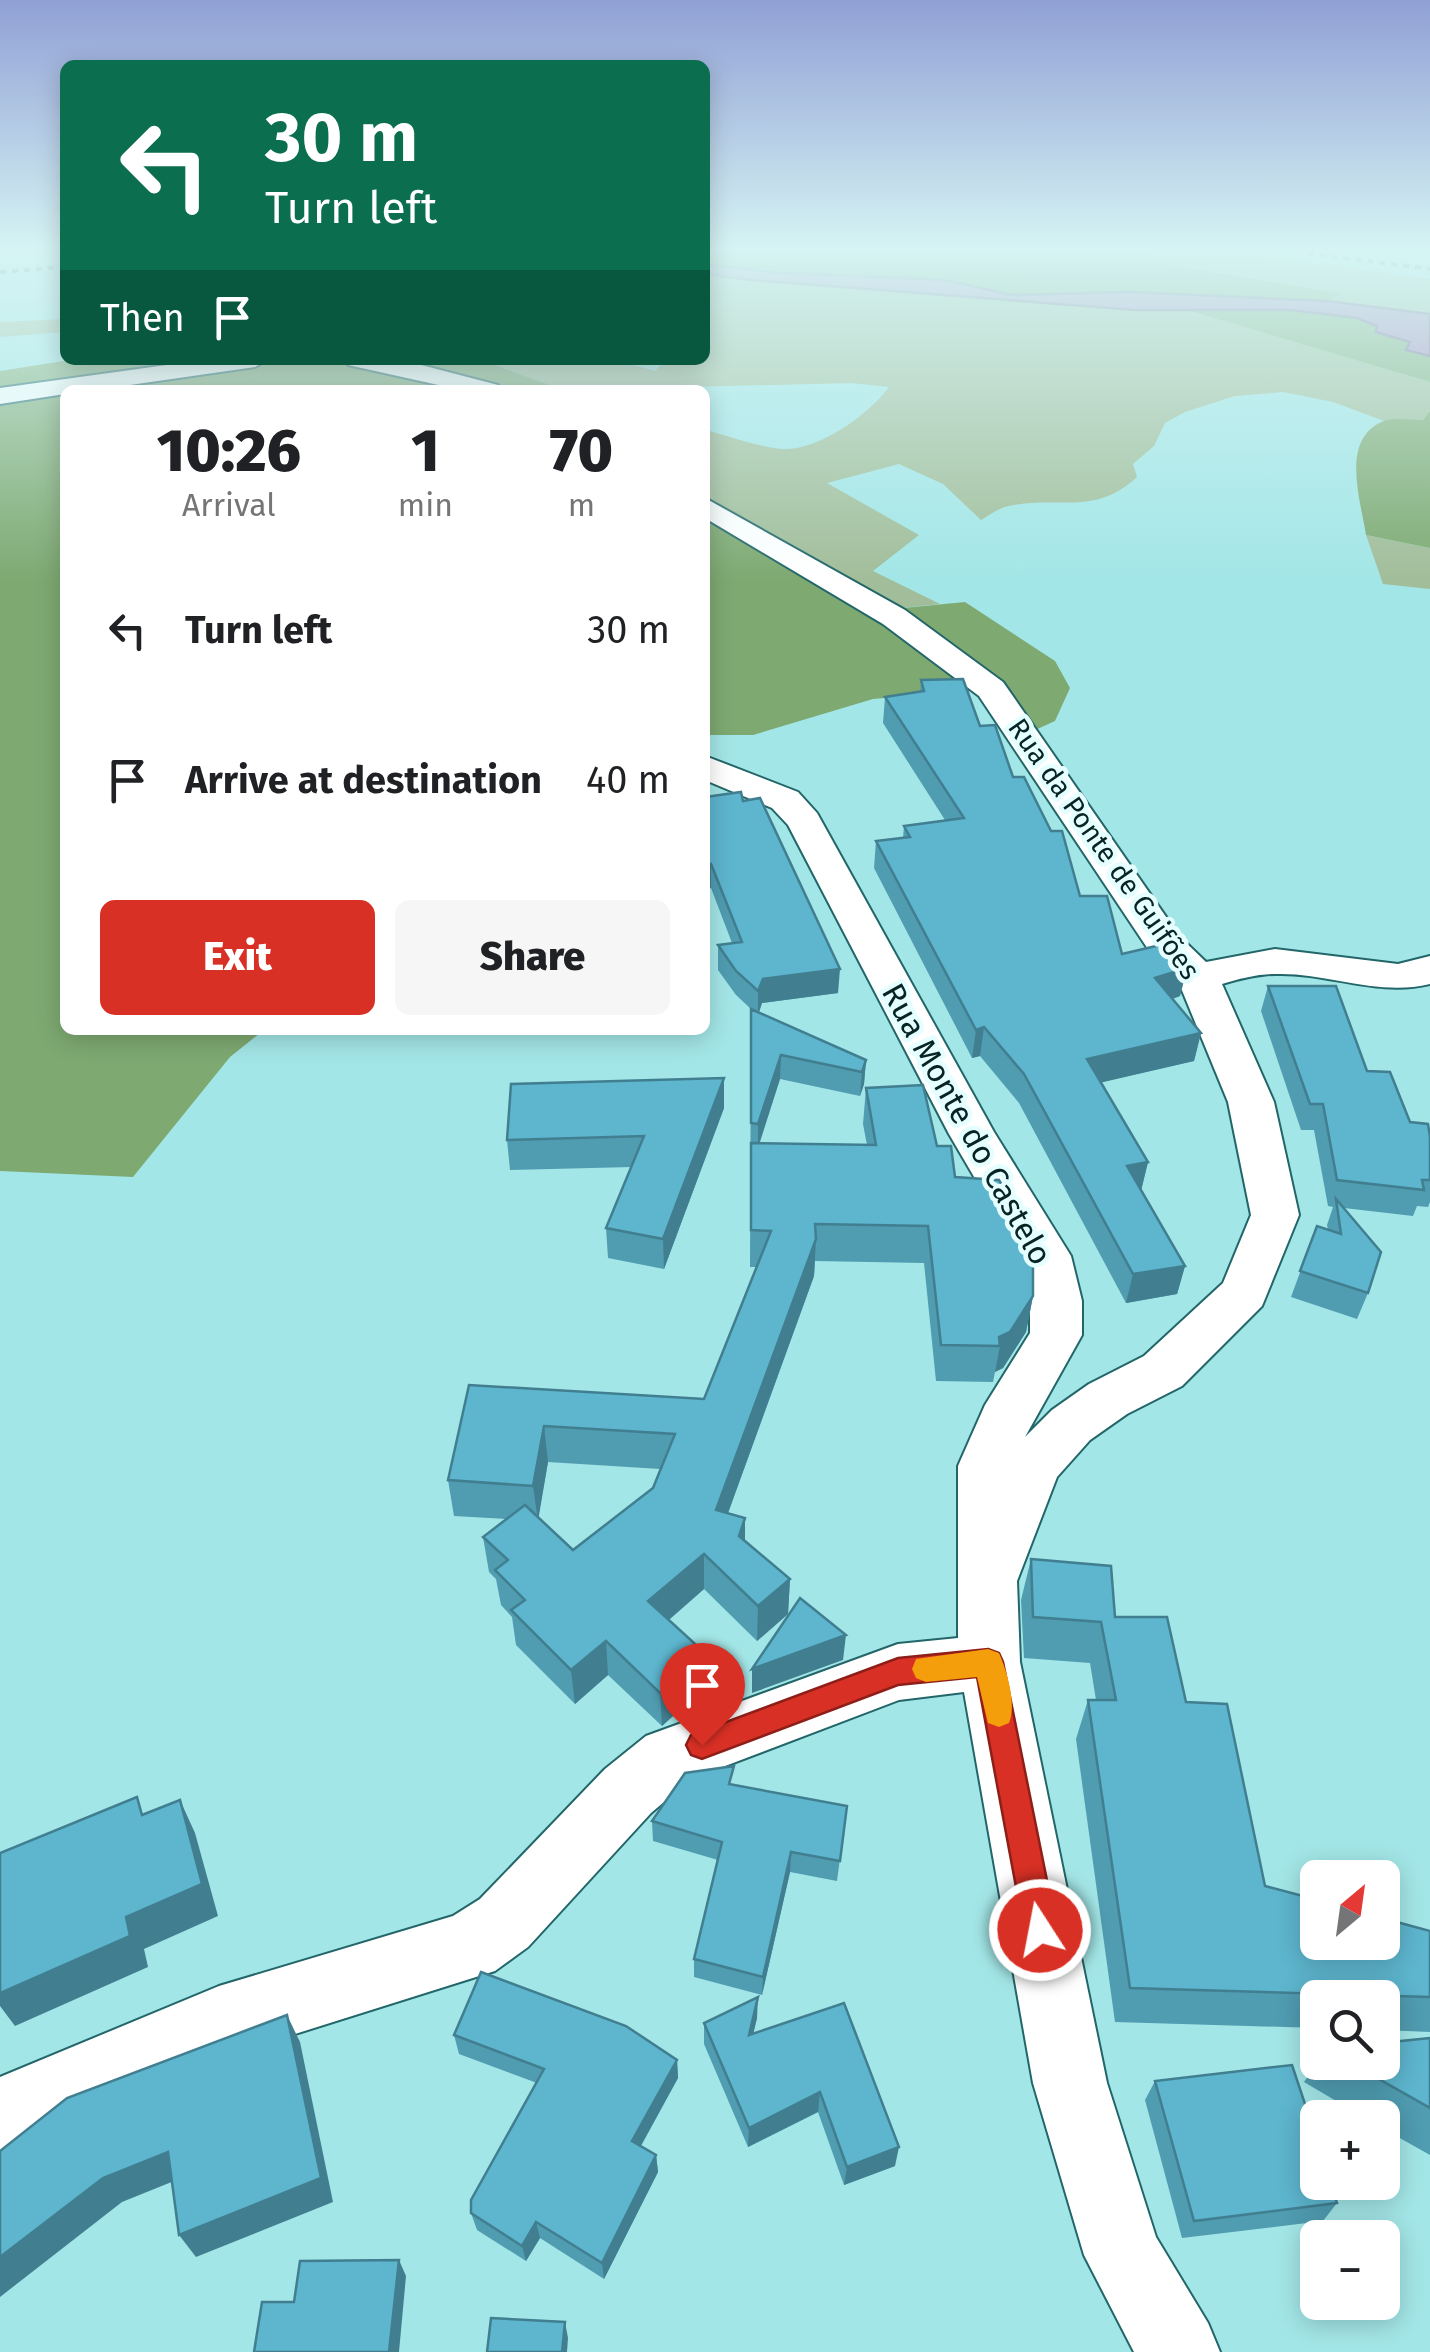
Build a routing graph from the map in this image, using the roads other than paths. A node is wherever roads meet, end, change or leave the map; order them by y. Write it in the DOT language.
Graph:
graph roads {
  1 [pos="220,365"];
  2 [pos="388,365"];
  3 [pos="78,385"];
  4 [pos="470,385"];
  5 [pos="60,388"];
  6 [pos="0,396"];
  7 [pos="710,509"];
  8 [pos="710,769"];
  9 [pos="1430,969"];
  10 [pos="1198,978"];
  11 [pos="989,1585"];
  12 [pos="988,1662"];
  13 [pos="0,2114"];
  14 [pos="1179,2352"];
  1 -- 3 [label="street"];
  2 -- 4 [label="street"];
  5 -- 6 [label="street"];
  7 -- 10 [label="street, Rua da Ponte de Guifões"];
  8 -- 11 [label="street, Rua Monte do Castelo"];
  9 -- 10 [label="street"];
  10 -- 11 [label="street, Rua da Ponte de Guifões"];
  11 -- 12 [label="street, Rua Monte do Castelo"];
  12 -- 13 [label="street"];
  12 -- 14 [label="street, Rua Monte do Castelo"];
}
